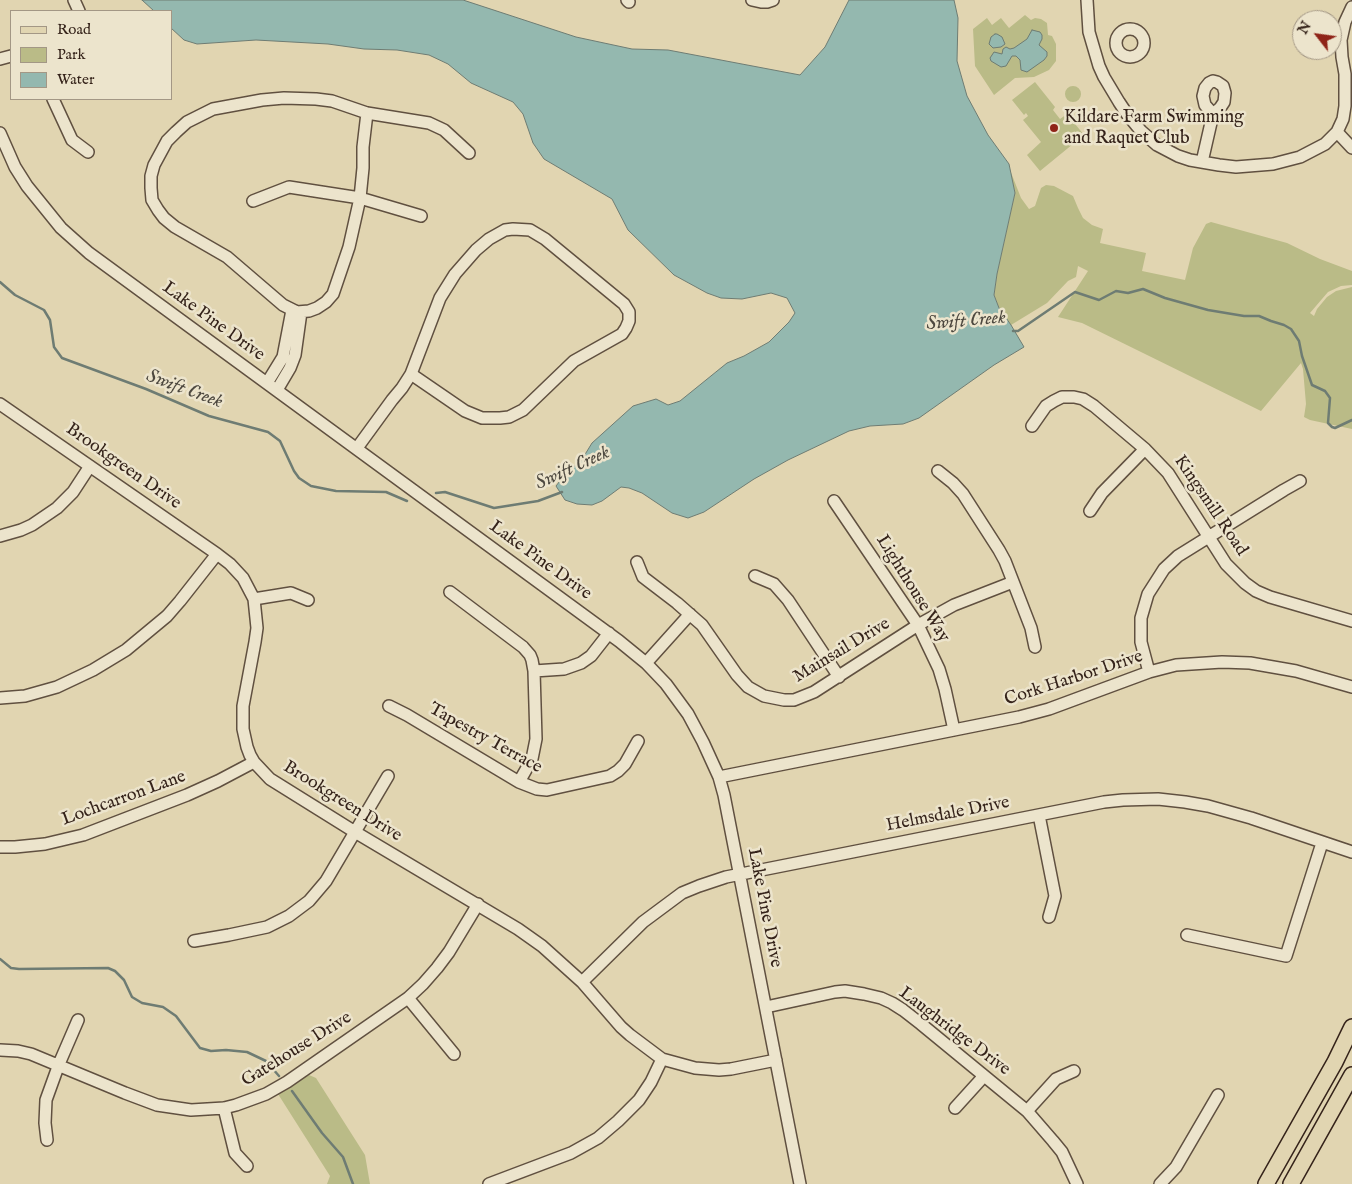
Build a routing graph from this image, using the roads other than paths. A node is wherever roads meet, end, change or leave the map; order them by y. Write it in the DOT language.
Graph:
graph roads {
  1 [pos="752,0"];
  2 [pos="772,0"];
  3 [pos="1087,0"];
  4 [pos="1352,7"];
  5 [pos="1116,47"];
  6 [pos="1095,54"];
  7 [pos="53,100"];
  8 [pos="367,113"];
  9 [pos="1213,114"];
  10 [pos="1337,132"];
  11 [pos="0,133"];
  12 [pos="1352,148"];
  13 [pos="88,152"];
  14 [pos="469,153"];
  15 [pos="1202,162"];
  16 [pos="360,198"];
  17 [pos="253,201"];
  18 [pos="421,216"];
  19 [pos="296,311"];
  20 [pos="411,374"];
  21 [pos="272,386"];
  22 [pos="0,404"];
  23 [pos="1032,426"];
  24 [pos="357,448"];
  25 [pos="1145,449"];
  26 [pos="90,466"];
  27 [pos="938,471"];
  28 [pos="1300,481"];
  29 [pos="834,501"];
  30 [pos="1090,511"];
  31 [pos="0,536"];
  32 [pos="1209,537"];
  33 [pos="217,554"];
  34 [pos="637,562"];
  35 [pos="755,576"];
  36 [pos="1013,582"];
  37 [pos="450,592"];
  38 [pos="254,599"];
  39 [pos="308,600"];
  40 [pos="690,614"];
  41 [pos="1352,621"];
  42 [pos="918,625"];
  43 [pos="609,633"];
  44 [pos="1035,646"];
  45 [pos="646,663"];
  46 [pos="534,671"];
  47 [pos="1149,672"];
  48 [pos="839,677"];
  49 [pos="1352,687"];
  50 [pos="0,698"];
  51 [pos="389,706"];
  52 [pos="954,730"];
  53 [pos="638,741"];
  54 [pos="254,762"];
  55 [pos="388,776"];
  56 [pos="719,777"];
  57 [pos="519,782"];
  58 [pos="1039,815"];
  59 [pos="356,832"];
  60 [pos="1322,843"];
  61 [pos="0,847"];
  62 [pos="1352,852"];
  63 [pos="739,875"];
  64 [pos="478,904"];
  65 [pos="1048,917"];
  66 [pos="1187,935"];
  67 [pos="194,941"];
  68 [pos="582,982"];
  69 [pos="408,998"];
  70 [pos="766,1006"];
  71 [pos="78,1020"];
  72 [pos="1352,1027"];
  73 [pos="0,1050"];
  74 [pos="454,1054"];
  75 [pos="662,1059"];
  76 [pos="776,1060"];
  77 [pos="58,1064"];
  78 [pos="1074,1071"];
  79 [pos="1352,1075"];
  80 [pos="984,1076"];
  81 [pos="1218,1095"];
  82 [pos="224,1108"];
  83 [pos="955,1108"];
  84 [pos="1027,1111"];
  85 [pos="48,1140"];
  86 [pos="247,1166"];
  87 [pos="489,1184"];
  88 [pos="800,1184"];
  89 [pos="1077,1184"];
  90 [pos="1160,1184"];
  91 [pos="1266,1184"];
  92 [pos="1291,1184"];
  1 -- 2 [label="street"];
  3 -- 6 [label="street"];
  4 -- 10 [label="street"];
  5 -- 6 [label="street"];
  6 -- 15 [label="street"];
  7 -- 13 [label="street"];
  8 -- 14 [label="street"];
  8 -- 16 [label="street"];
  8 -- 19 [label="street"];
  9 -- 15 [label="street"];
  10 -- 12 [label="street"];
  10 -- 15 [label="street"];
  11 -- 21 [label="street, Lake Pine Drive"];
  16 -- 17 [label="street"];
  16 -- 18 [label="street"];
  16 -- 19 [label="street"];
  19 -- 21 [label="street"];
  20 -- 20 [label="street"];
  20 -- 24 [label="street"];
  21 -- 24 [label="street, Lake Pine Drive"];
  22 -- 26 [label="street, Brookgreen Drive"];
  23 -- 25 [label="street, Kingsmill Road"];
  24 -- 43 [label="street, Lake Pine Drive"];
  25 -- 30 [label="street"];
  25 -- 32 [label="street, Kingsmill Road"];
  26 -- 31 [label="street"];
  26 -- 33 [label="street, Brookgreen Drive"];
  27 -- 36 [label="street"];
  28 -- 32 [label="street"];
  29 -- 42 [label="street, Lighthouse Way"];
  32 -- 41 [label="street, Kingsmill Road"];
  32 -- 47 [label="street"];
  33 -- 38 [label="street, Brookgreen Drive"];
  33 -- 50 [label="street"];
  34 -- 40 [label="street, Mainsail Drive"];
  35 -- 48 [label="street"];
  36 -- 42 [label="street, Mainsail Drive"];
  36 -- 44 [label="street"];
  37 -- 46 [label="street"];
  38 -- 39 [label="street"];
  38 -- 54 [label="street, Brookgreen Drive"];
  40 -- 45 [label="street"];
  40 -- 48 [label="street, Mainsail Drive"];
  42 -- 48 [label="street, Mainsail Drive"];
  42 -- 52 [label="street, Lighthouse Way"];
  43 -- 45 [label="street, Lake Pine Drive"];
  43 -- 46 [label="street"];
  45 -- 56 [label="street, Lake Pine Drive"];
  46 -- 57 [label="street"];
  47 -- 49 [label="street, Cork Harbor Drive"];
  47 -- 52 [label="street, Cork Harbor Drive"];
  51 -- 57 [label="street, Tapestry Terrace"];
  52 -- 56 [label="street, Cork Harbor Drive"];
  53 -- 57 [label="street, Tapestry Terrace"];
  54 -- 59 [label="street, Brookgreen Drive"];
  54 -- 61 [label="street, Lochcarron Lane"];
  55 -- 59 [label="street"];
  56 -- 63 [label="street, Lake Pine Drive"];
  58 -- 60 [label="street, Helmsdale Drive"];
  58 -- 63 [label="street, Helmsdale Drive"];
  58 -- 65 [label="street"];
  59 -- 64 [label="street, Brookgreen Drive"];
  59 -- 67 [label="street"];
  60 -- 62 [label="street, Helmsdale Drive"];
  60 -- 66 [label="street"];
  63 -- 68 [label="street, Helmsdale Drive"];
  63 -- 70 [label="street, Lake Pine Drive"];
  64 -- 68 [label="street, Brookgreen Drive"];
  64 -- 69 [label="street, Gatehouse Drive"];
  68 -- 75 [label="street, Brookgreen Drive"];
  69 -- 74 [label="street"];
  69 -- 82 [label="street, Gatehouse Drive"];
  70 -- 76 [label="street, Lake Pine Drive"];
  70 -- 80 [label="street, Laughridge Drive"];
  71 -- 77 [label="street"];
  72 -- 91 [label="main road"];
  73 -- 77 [label="street, Gatehouse Drive"];
  75 -- 76 [label="street, Brookgreen Drive"];
  75 -- 87 [label="street"];
  76 -- 88 [label="street, Lake Pine Drive"];
  77 -- 82 [label="street, Gatehouse Drive"];
  77 -- 85 [label="street"];
  78 -- 84 [label="street"];
  79 -- 92 [label="main road"];
  80 -- 83 [label="street"];
  80 -- 84 [label="street, Laughridge Drive"];
  81 -- 90 [label="street"];
  82 -- 86 [label="street"];
  84 -- 89 [label="street, Laughridge Drive"];
}
